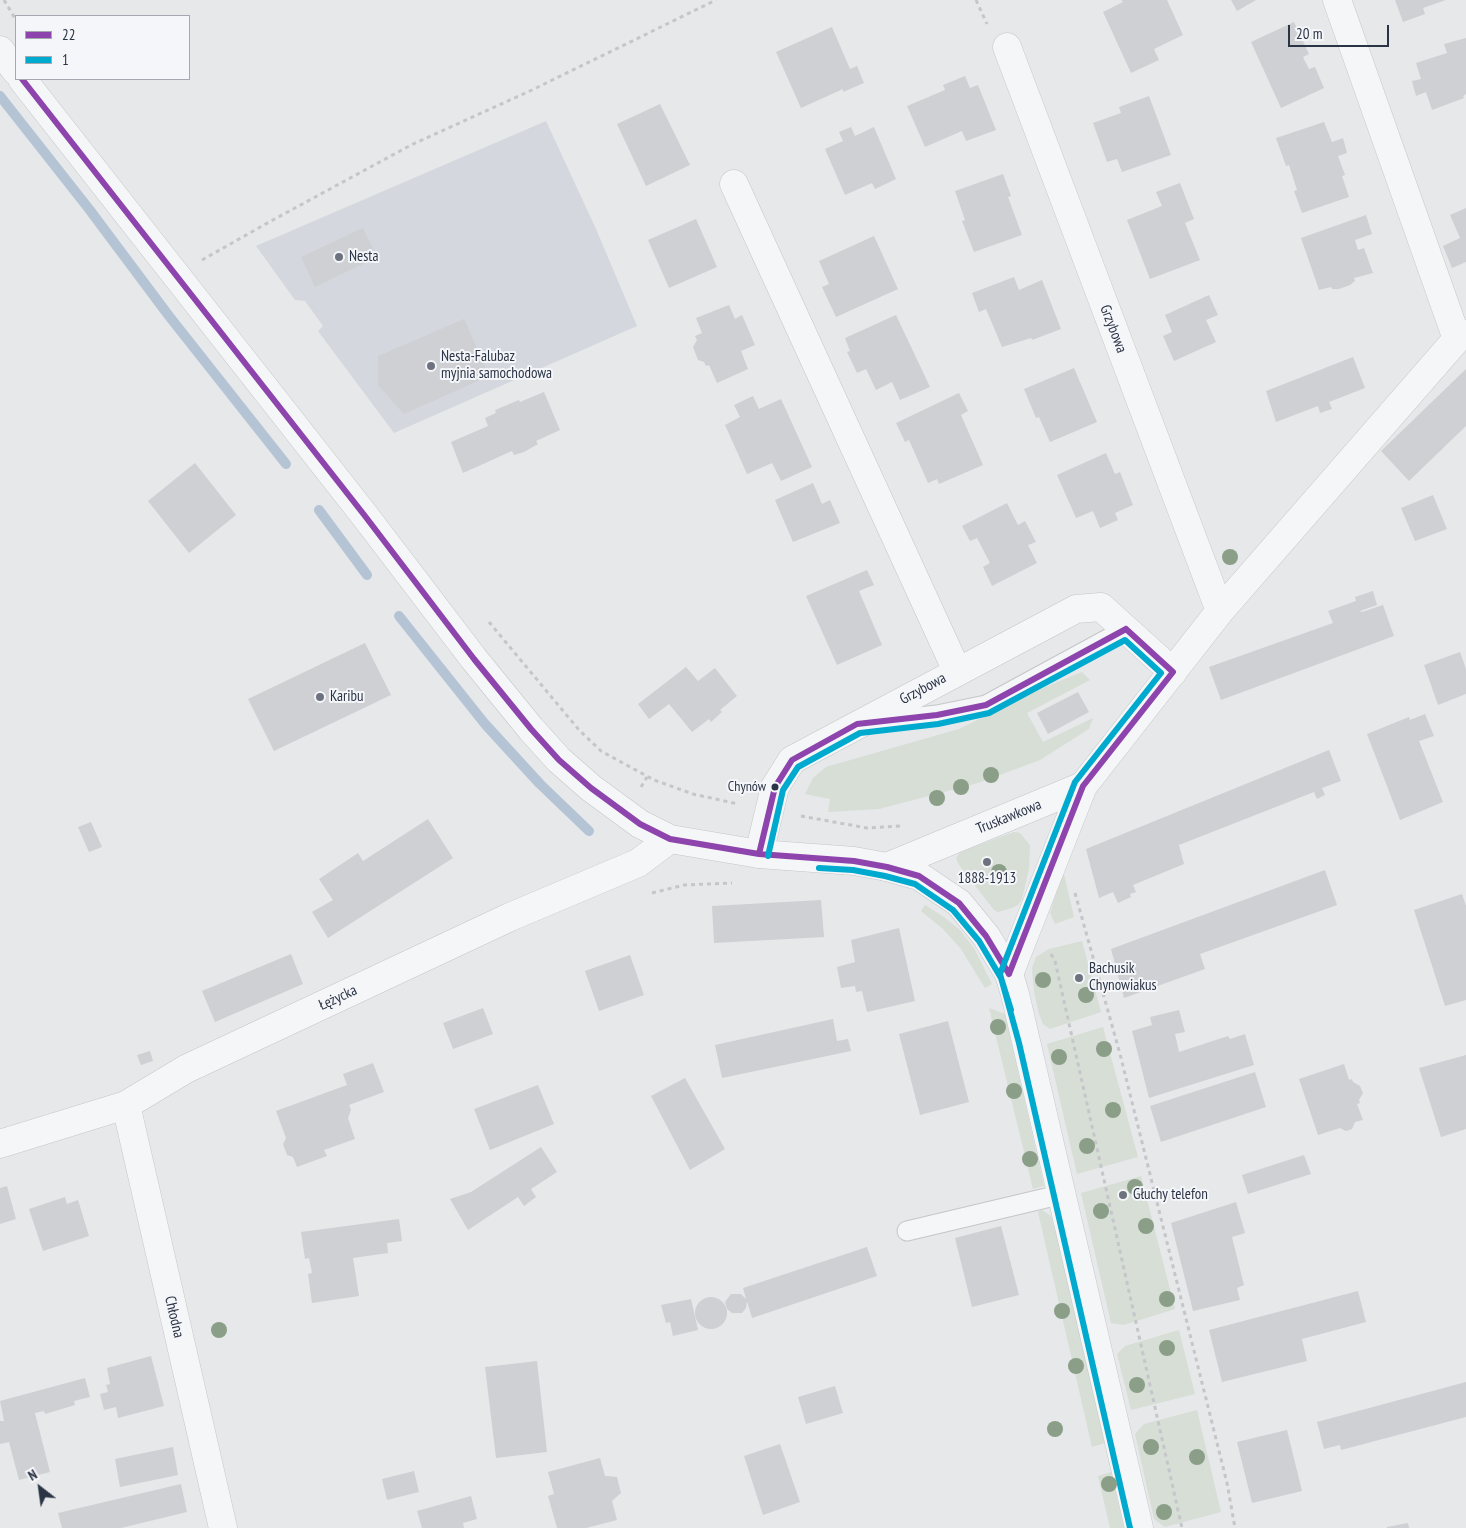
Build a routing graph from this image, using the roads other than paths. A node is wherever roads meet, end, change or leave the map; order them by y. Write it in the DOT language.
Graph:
graph roads {
  1 [pos="1337,0"];
  2 [pos="998,39"];
  3 [pos="0,50"];
  4 [pos="15,70"];
  5 [pos="23,80"];
  6 [pos="734,184"];
  7 [pos="1462,337"];
  8 [pos="1220,611"];
  9 [pos="1126,630"];
  10 [pos="957,671"];
  11 [pos="1173,672"];
  12 [pos="857,724"];
  13 [pos="1083,786"];
  14 [pos="670,838"];
  15 [pos="759,854"];
  16 [pos="887,867"];
  17 [pos="1009,974"];
  18 [pos="126,1105"];
  19 [pos="0,1144"];
  20 [pos="1063,1194"];
  21 [pos="907,1230"];
  22 [pos="222,1528"];
  23 [pos="1139,1528"];
  1 -- 7 [label="street"];
  2 -- 8 [label="street, Grzybowa"];
  3 -- 4 [label="street"];
  5 -- 14 [label="street"];
  6 -- 10 [label="street, Grzybowa"];
  7 -- 8 [label="street"];
  8 -- 11 [label="street"];
  9 -- 10 [label="street, Grzybowa"];
  9 -- 11 [label="street, Grzybowa"];
  9 -- 12 [label="lane"];
  10 -- 12 [label="street, Grzybowa"];
  11 -- 13 [label="street"];
  12 -- 15 [label="street, Grzybowa"];
  13 -- 16 [label="street, Truskawkowa"];
  13 -- 17 [label="street"];
  14 -- 15 [label="street"];
  14 -- 18 [label="street, Łężycka"];
  15 -- 16 [label="street"];
  16 -- 17 [label="street"];
  17 -- 20 [label="street"];
  18 -- 19 [label="street, Łężycka"];
  18 -- 22 [label="street, Chłodna"];
  20 -- 21 [label="lane"];
  20 -- 23 [label="street"];
}
